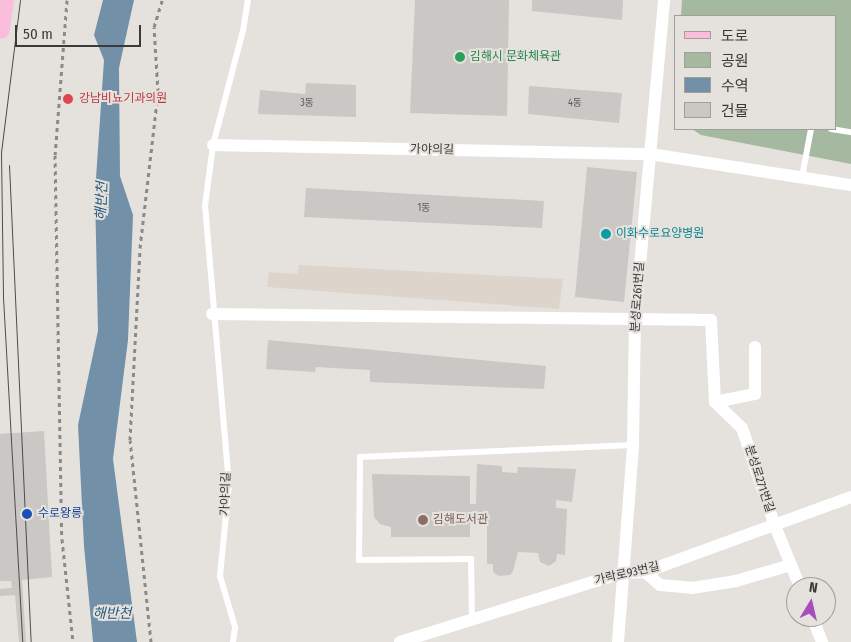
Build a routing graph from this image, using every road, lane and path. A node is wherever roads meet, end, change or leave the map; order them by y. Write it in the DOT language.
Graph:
graph roads {
  1 [pos="4,0"];
  2 [pos="67,0"];
  3 [pos="162,0"];
  4 [pos="248,0"];
  5 [pos="664,0"];
  6 [pos="0,29"];
  7 [pos="811,130"];
  8 [pos="836,130"];
  9 [pos="851,132"];
  10 [pos="213,145"];
  11 [pos="650,154"];
  12 [pos="802,177"];
  13 [pos="851,185"];
  14 [pos="212,314"];
  15 [pos="635,320"];
  16 [pos="755,348"];
  17 [pos="715,402"];
  18 [pos="633,445"];
  19 [pos="851,497"];
  20 [pos="775,526"];
  21 [pos="791,565"];
  22 [pos="645,572"];
  23 [pos="621,573"];
  24 [pos="796,577"];
  25 [pos="472,620"];
  26 [pos="816,627"];
  27 [pos="73,642"];
  28 [pos="150,642"];
  29 [pos="233,642"];
  30 [pos="400,642"];
  31 [pos="618,642"];
  32 [pos="822,642"];
  1 -- 6 [label="main road"];
  2 -- 27 [label="path"];
  3 -- 28 [label="path"];
  4 -- 10 [label="lane, 가야의길"];
  5 -- 11 [label="street, 분성로261번길"];
  7 -- 12 [label="lane"];
  8 -- 9 [label="lane"];
  10 -- 11 [label="street, 가야의길"];
  10 -- 14 [label="lane, 가야의길"];
  11 -- 12 [label="street"];
  11 -- 15 [label="street, 분성로261번길"];
  12 -- 13 [label="street"];
  14 -- 15 [label="street"];
  14 -- 29 [label="lane, 가야의길"];
  15 -- 17 [label="street"];
  15 -- 18 [label="street, 분성로261번길"];
  16 -- 17 [label="street"];
  17 -- 20 [label="street, 분성로271번길"];
  18 -- 23 [label="street, 분성로261번길"];
  18 -- 25 [label="lane"];
  19 -- 20 [label="street, 가락로93번길"];
  20 -- 21 [label="street, 분성로271번길"];
  20 -- 22 [label="street, 가락로93번길"];
  21 -- 22 [label="street"];
  21 -- 24 [label="street, 분성로271번길"];
  22 -- 23 [label="street, 가락로93번길"];
  23 -- 25 [label="street, 가락로93번길"];
  23 -- 31 [label="street, 분성로261번길"];
  25 -- 30 [label="street, 가락로93번길"];
  26 -- 32 [label="street"];
}
